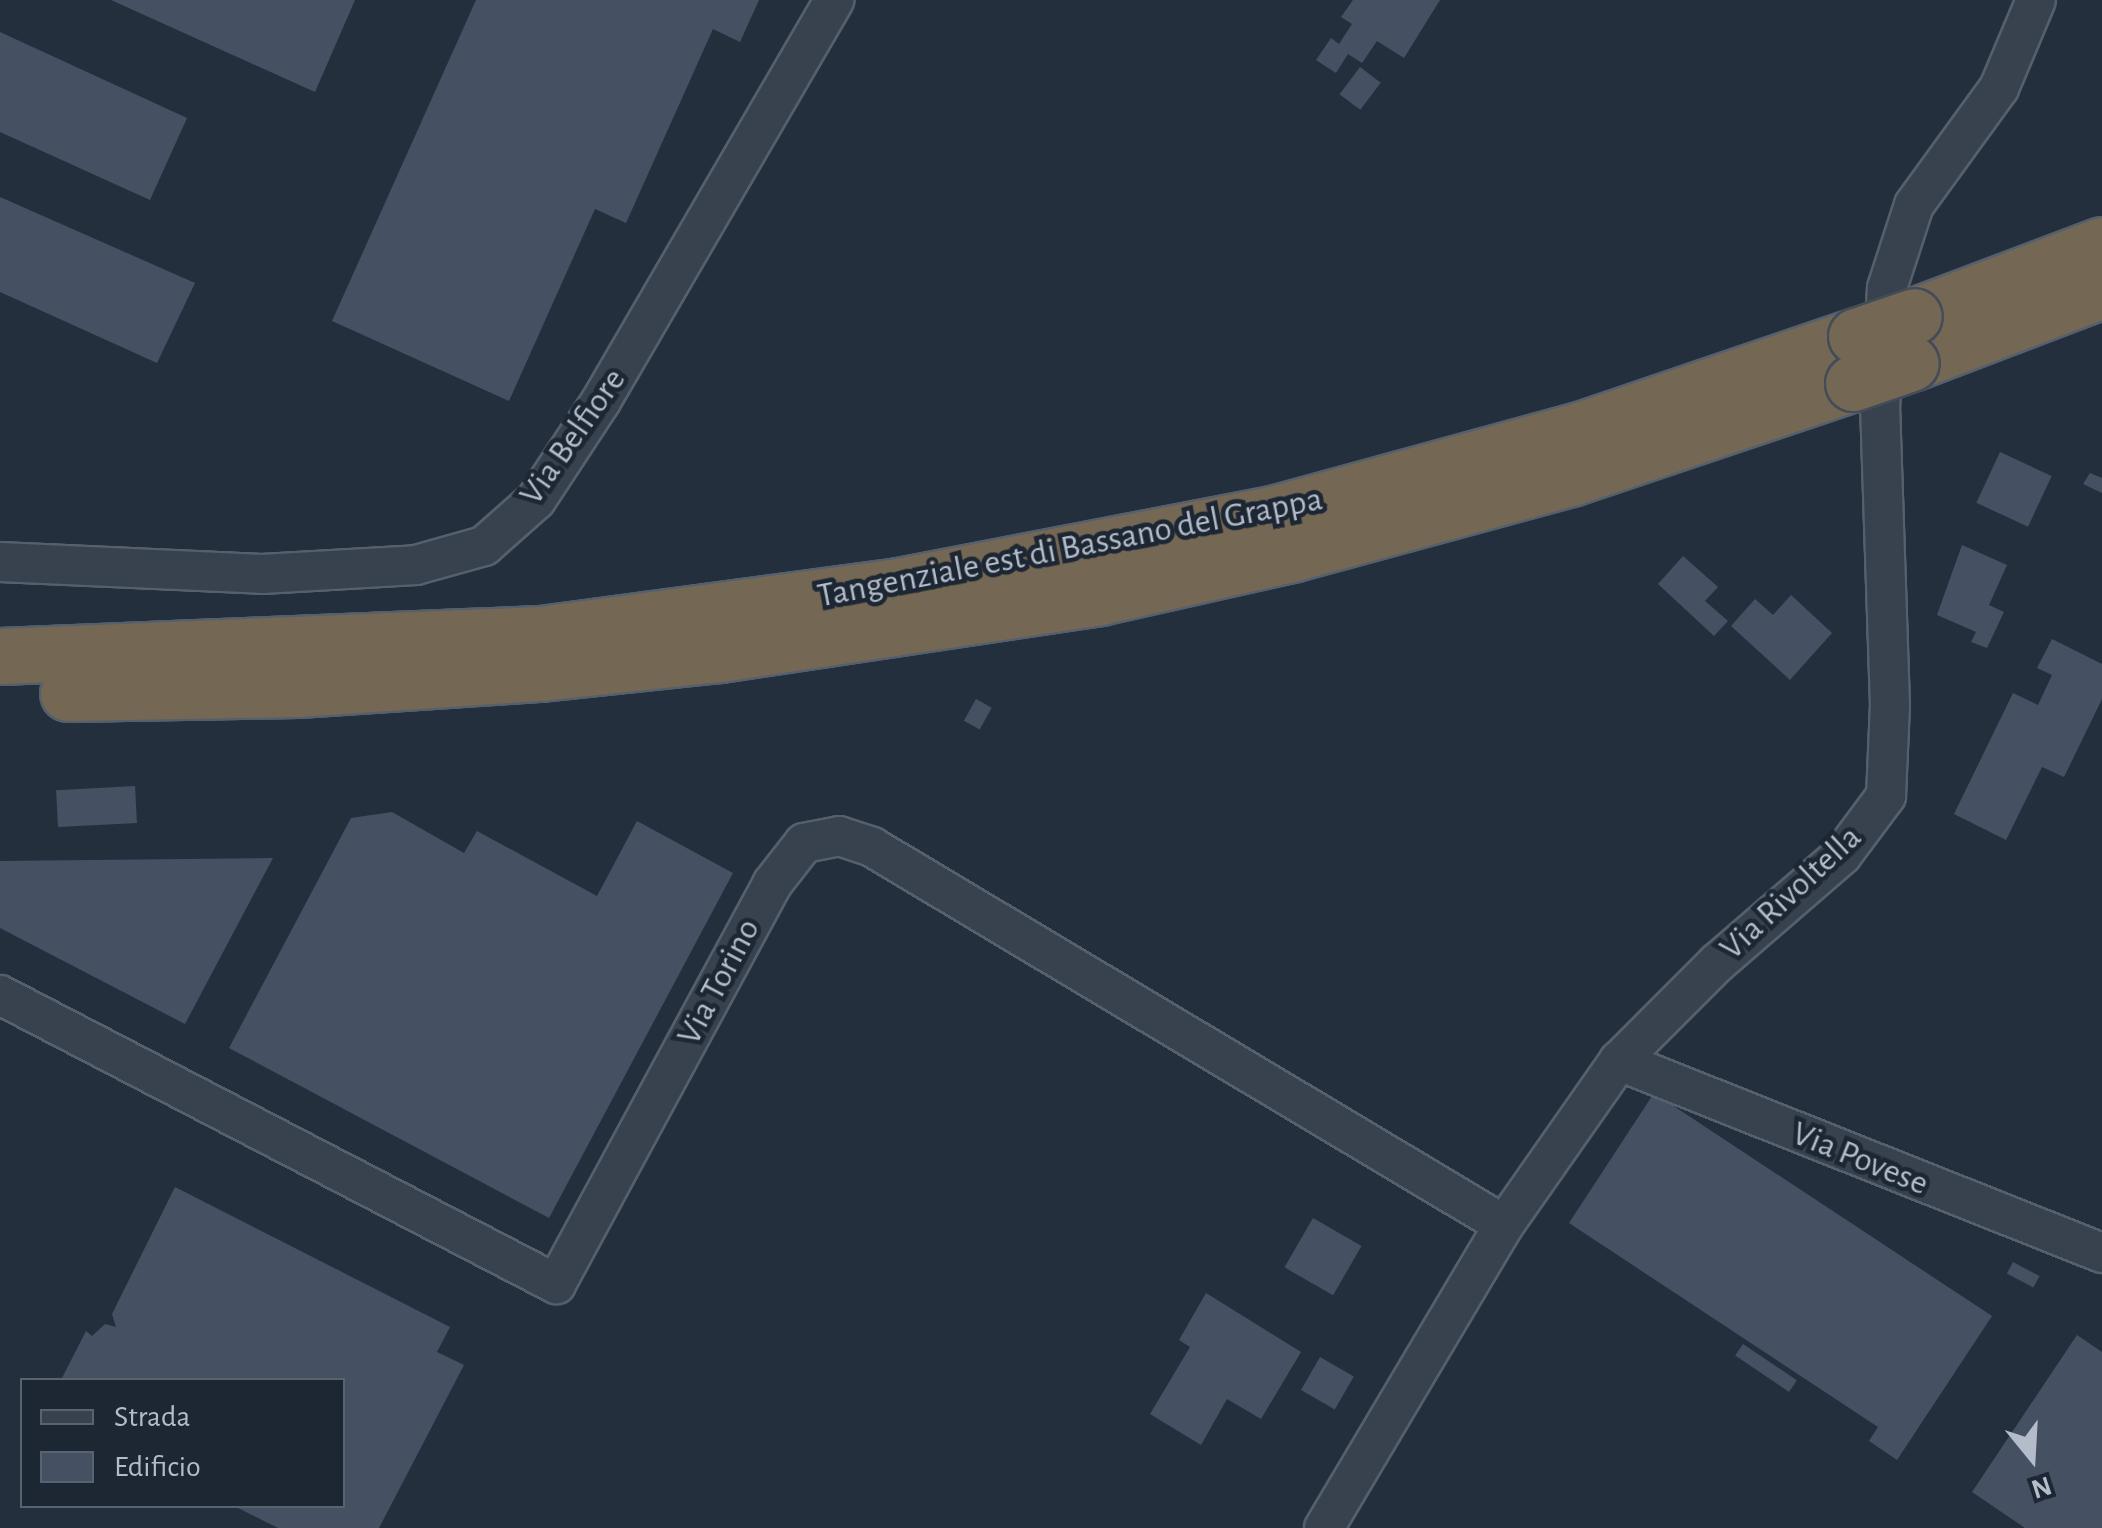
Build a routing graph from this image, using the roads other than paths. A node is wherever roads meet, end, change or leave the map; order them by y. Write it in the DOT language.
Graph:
graph roads {
  1 [pos="834,0"];
  2 [pos="2036,0"];
  3 [pos="2102,244"];
  4 [pos="2102,290"];
  5 [pos="1912,340"];
  6 [pos="1854,360"];
  7 [pos="0,562"];
  8 [pos="0,656"];
  9 [pos="0,693"];
  10 [pos="0,994"];
  11 [pos="1619,1061"];
  12 [pos="1504,1224"];
  13 [pos="2102,1253"];
  14 [pos="1324,1528"];
  1 -- 7 [label="street, Via Belfiore"];
  2 -- 11 [label="street, Via Rivoltella"];
  3 -- 5 [label="highway, Tangenziale est di Bassano del Grappa"];
  4 -- 5 [label="highway, Tangenziale est di Bassano del Grappa"];
  5 -- 6 [label="highway, Tangenziale est di Bassano del Grappa, bridge"];
  6 -- 8 [label="highway, Tangenziale est di Bassano del Grappa"];
  6 -- 9 [label="highway, Tangenziale est di Bassano del Grappa"];
  10 -- 12 [label="street, Via Torino"];
  11 -- 12 [label="street, Via Rivoltella"];
  11 -- 13 [label="street, Via Povese"];
  12 -- 14 [label="street, Via Rivoltella"];
}
